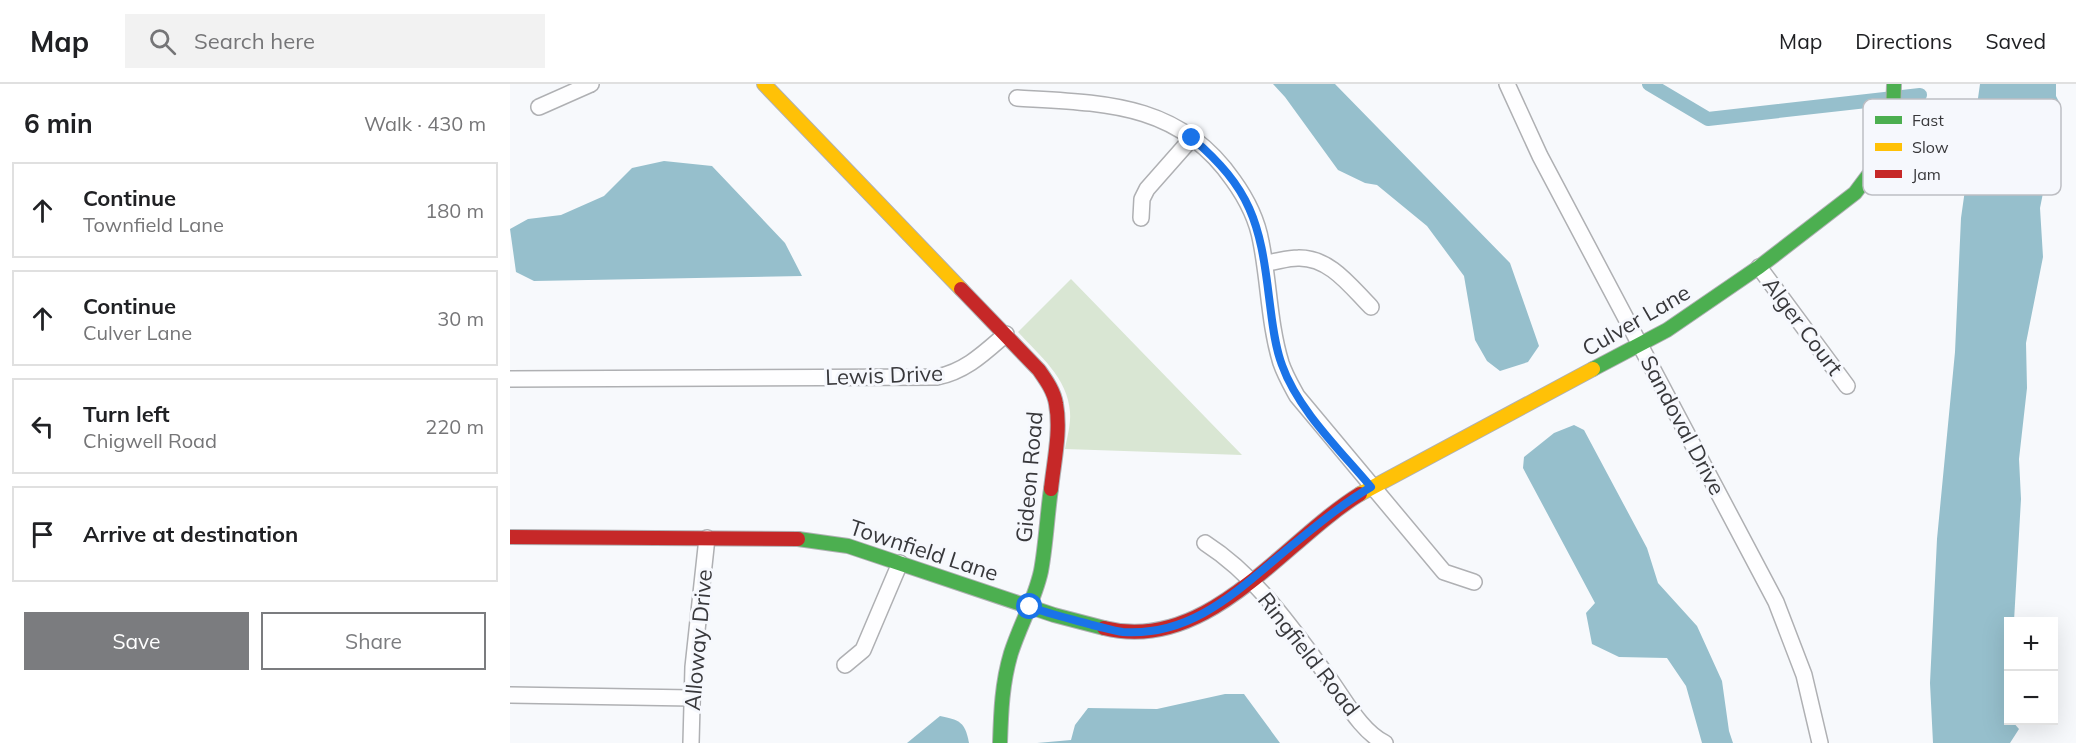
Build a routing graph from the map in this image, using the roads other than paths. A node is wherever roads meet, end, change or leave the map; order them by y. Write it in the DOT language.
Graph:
graph roads {
  1 [pos="591,84"];
  2 [pos="764,84"];
  3 [pos="1507,84"];
  4 [pos="1017,98"];
  5 [pos="539,107"];
  6 [pos="1192,138"];
  7 [pos="1863,182"];
  8 [pos="1141,218"];
  9 [pos="1265,263"];
  10 [pos="1758,267"];
  11 [pos="1371,307"];
  12 [pos="1006,334"];
  13 [pos="1640,345"];
  14 [pos="510,380"];
  15 [pos="1847,386"];
  16 [pos="1371,487"];
  17 [pos="1321,522"];
  18 [pos="510,537"];
  19 [pos="707,538"];
  20 [pos="1205,543"];
  21 [pos="900,563"];
  22 [pos="1252,580"];
  23 [pos="1474,582"];
  24 [pos="1030,607"];
  25 [pos="845,665"];
  26 [pos="510,695"];
  27 [pos="692,698"];
  28 [pos="691,743"];
  29 [pos="1000,743"];
  30 [pos="1385,743"];
  31 [pos="1820,743"];
  1 -- 5 [label="street"];
  2 -- 12 [label="street"];
  3 -- 13 [label="street, Sandoval Drive"];
  4 -- 6 [label="street"];
  6 -- 8 [label="street"];
  6 -- 9 [label="street"];
  7 -- 10 [label="street, Culver Lane"];
  9 -- 11 [label="street"];
  9 -- 16 [label="street"];
  10 -- 13 [label="street, Culver Lane"];
  10 -- 15 [label="street, Alger Court"];
  12 -- 14 [label="street, Lewis Drive"];
  12 -- 24 [label="street, Gideon Road"];
  13 -- 16 [label="street, Culver Lane"];
  13 -- 31 [label="street, Sandoval Drive"];
  16 -- 17 [label="street, Culver Lane"];
  16 -- 23 [label="street"];
  17 -- 22 [label="street, Townfield Lane"];
  18 -- 19 [label="street, Townfield Lane"];
  19 -- 21 [label="street, Townfield Lane"];
  19 -- 27 [label="street, Alloway Drive"];
  20 -- 22 [label="street, Ringfield Road"];
  21 -- 24 [label="street, Townfield Lane"];
  21 -- 25 [label="street"];
  22 -- 24 [label="street, Townfield Lane"];
  22 -- 30 [label="street, Ringfield Road"];
  24 -- 29 [label="street, Gideon Road"];
  26 -- 27 [label="street"];
  27 -- 28 [label="street, Alloway Drive"];
}
